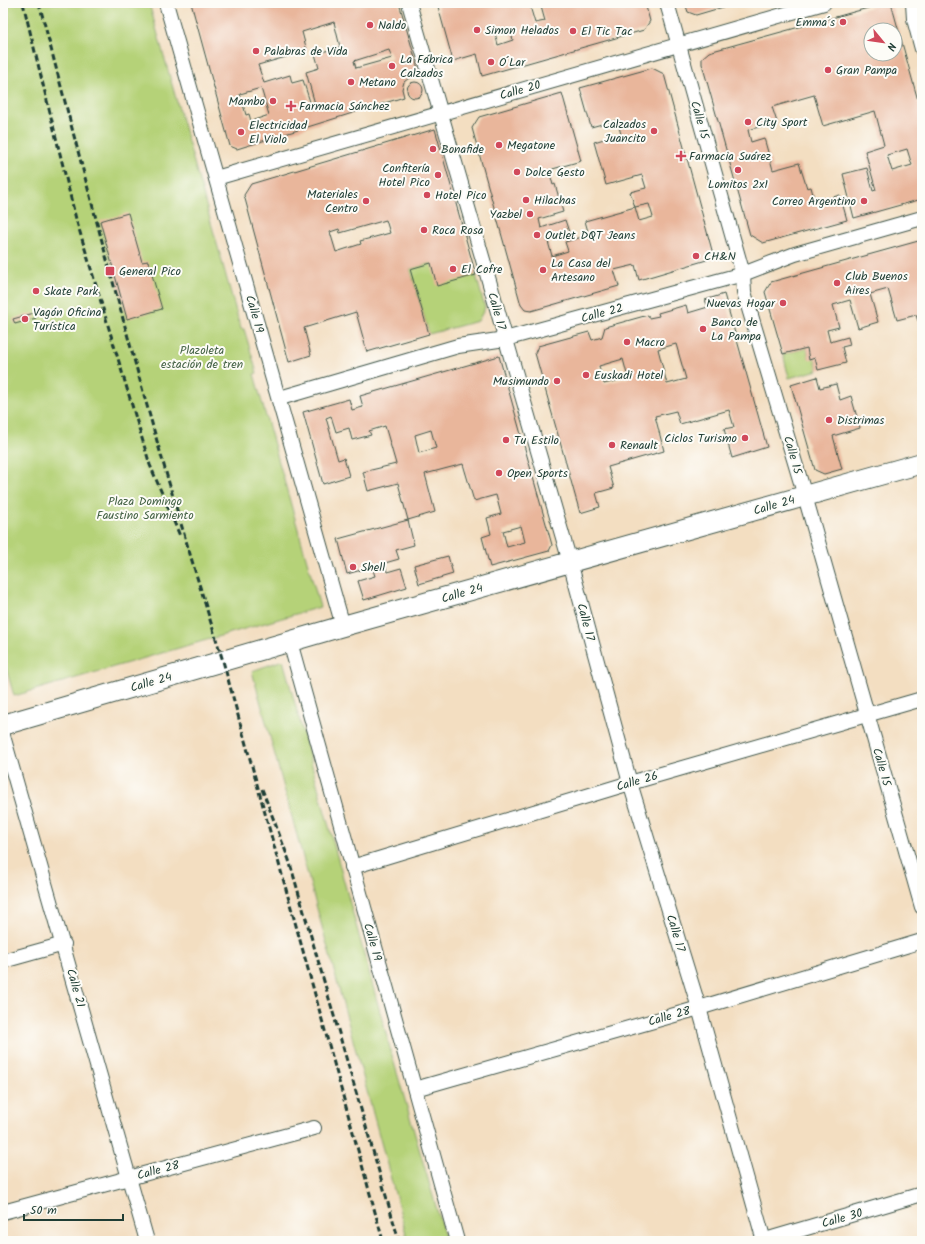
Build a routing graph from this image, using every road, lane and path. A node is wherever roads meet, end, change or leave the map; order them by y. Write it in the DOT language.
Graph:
graph roads {
  1 [pos="166,3"];
  2 [pos="409,3"];
  3 [pos="667,3"];
  4 [pos="824,3"];
  5 [pos="913,3"];
  6 [pos="679,45"];
  7 [pos="922,49"];
  8 [pos="440,114"];
  9 [pos="216,178"];
  10 [pos="922,218"];
  11 [pos="743,274"];
  12 [pos="505,339"];
  13 [pos="280,398"];
  14 [pos="922,463"];
  15 [pos="805,496"];
  16 [pos="570,562"];
  17 [pos="343,626"];
  18 [pos="290,642"];
  19 [pos="922,699"];
  20 [pos="867,715"];
  21 [pos="3,725"];
  22 [pos="3,736"];
  23 [pos="630,783"];
  24 [pos="352,866"];
  25 [pos="922,907"];
  26 [pos="922,941"];
  27 [pos="64,944"];
  28 [pos="3,961"];
  29 [pos="699,1008"];
  30 [pos="415,1089"];
  31 [pos="314,1128"];
  32 [pos="129,1177"];
  33 [pos="922,1194"];
  34 [pos="3,1212"];
  35 [pos="147,1241"];
  36 [pos="457,1241"];
  37 [pos="764,1241"];
  1 -- 9 [label="street, Calle 19"];
  2 -- 8 [label="street, Calle 17"];
  3 -- 6 [label="street, Calle 15"];
  4 -- 6 [label="street, Calle 20"];
  5 -- 7 [label="street"];
  6 -- 8 [label="street, Calle 20"];
  6 -- 11 [label="street, Calle 15"];
  8 -- 9 [label="street, Calle 20"];
  8 -- 12 [label="street, Calle 17"];
  9 -- 13 [label="street, Calle 19"];
  10 -- 11 [label="street, Calle 22"];
  11 -- 12 [label="street, Calle 22"];
  11 -- 15 [label="street, Calle 15"];
  12 -- 13 [label="street, Calle 22"];
  12 -- 16 [label="street, Calle 17"];
  13 -- 17 [label="street, Calle 19"];
  14 -- 15 [label="street, Calle 24"];
  15 -- 16 [label="street, Calle 24"];
  15 -- 20 [label="street, Calle 15"];
  16 -- 17 [label="street, Calle 24"];
  16 -- 23 [label="street, Calle 17"];
  17 -- 18 [label="street, Calle 24"];
  18 -- 21 [label="street, Calle 24"];
  18 -- 24 [label="street, Calle 19"];
  19 -- 20 [label="street, Calle 26"];
  20 -- 23 [label="street, Calle 26"];
  20 -- 25 [label="street, Calle 15"];
  22 -- 27 [label="street, Calle 21"];
  23 -- 24 [label="street, Calle 26"];
  23 -- 29 [label="street, Calle 17"];
  24 -- 30 [label="street, Calle 19"];
  26 -- 29 [label="street, Calle 28"];
  27 -- 28 [label="street"];
  27 -- 32 [label="street, Calle 21"];
  29 -- 30 [label="street, Calle 28"];
  29 -- 37 [label="street, Calle 17"];
  30 -- 36 [label="street, Calle 19"];
  31 -- 32 [label="street, Calle 28"];
  32 -- 34 [label="street, Calle 28"];
  32 -- 35 [label="street, Calle 21"];
  33 -- 37 [label="street, Calle 30"];
}
